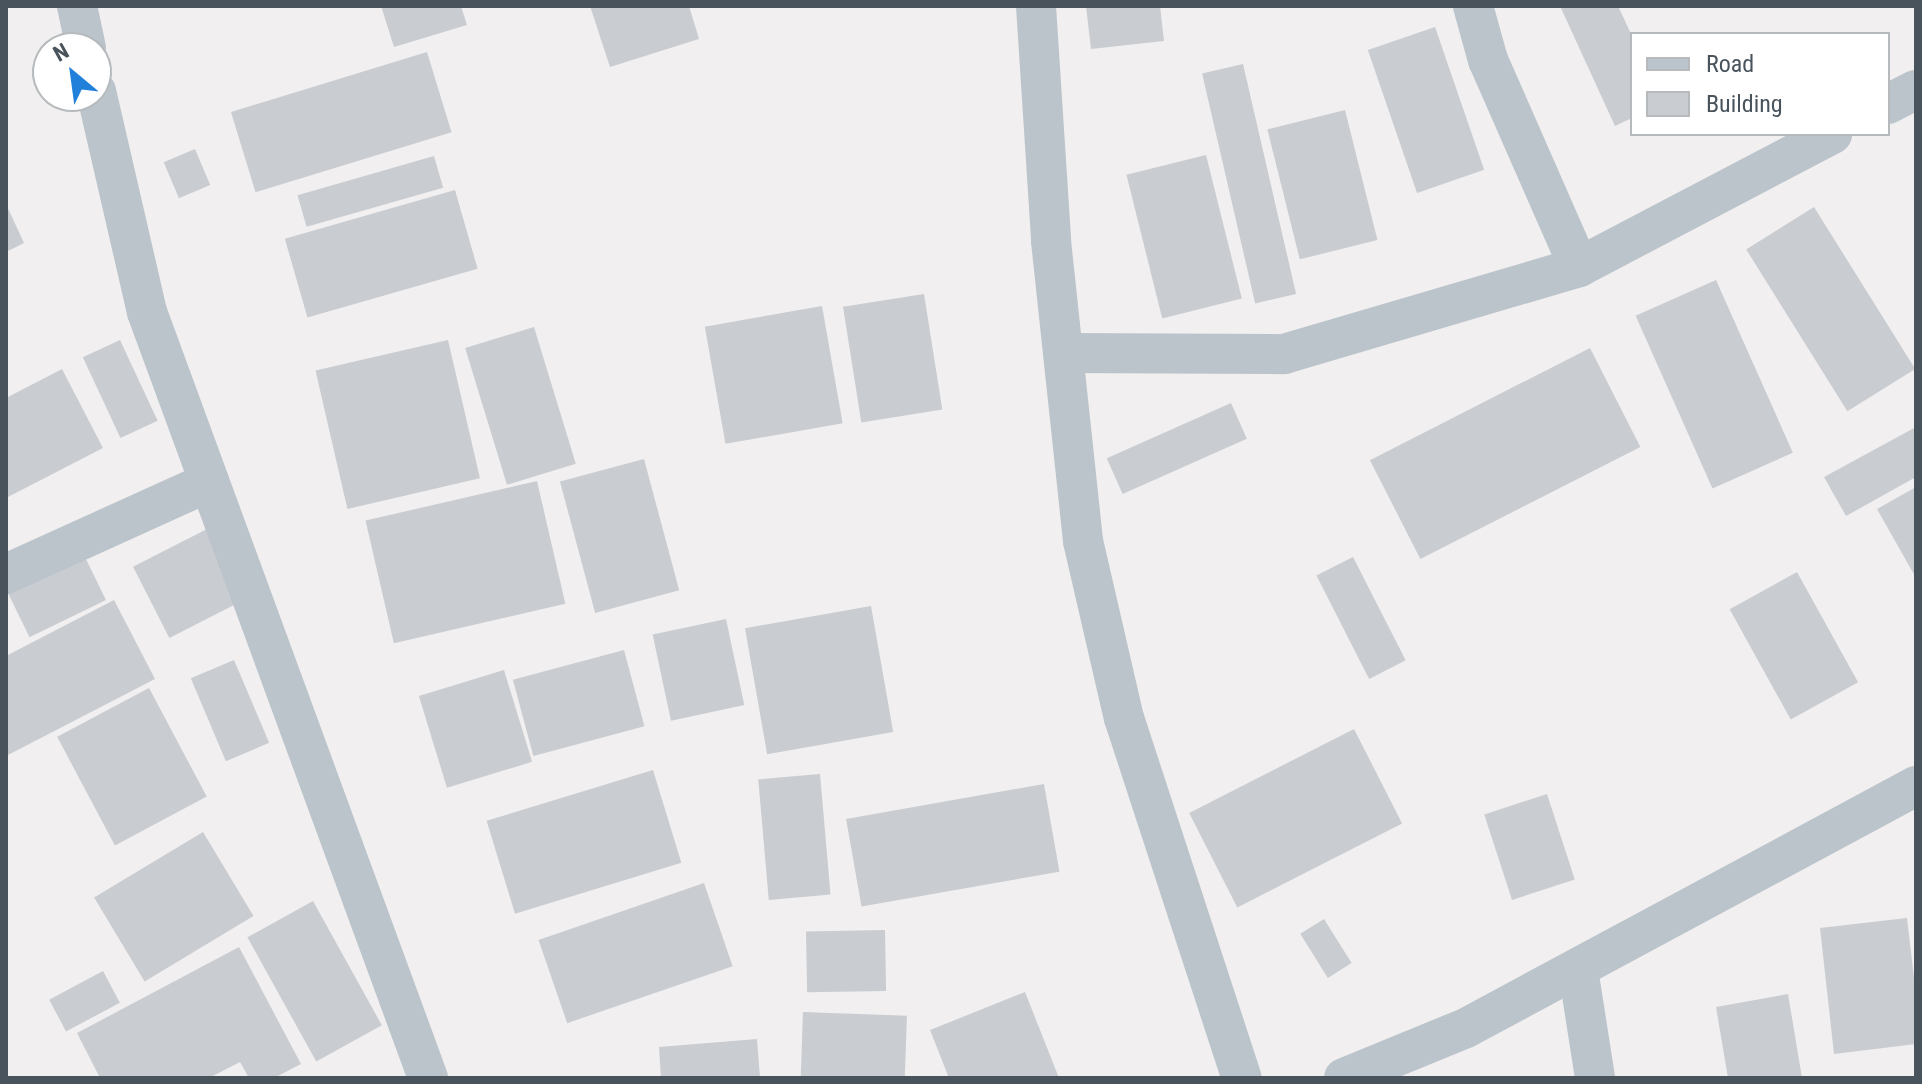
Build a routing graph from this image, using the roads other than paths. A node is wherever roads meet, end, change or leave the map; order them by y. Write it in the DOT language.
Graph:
graph roads {
  1 [pos="77,6"];
  2 [pos="1036,6"];
  3 [pos="1473,6"];
  4 [pos="83,32"];
  5 [pos="1916,90"];
  6 [pos="1890,103"];
  7 [pos="101,112"];
  8 [pos="1828,136"];
  9 [pos="1579,267"];
  10 [pos="1064,353"];
  11 [pos="209,482"];
  12 [pos="6,574"];
  13 [pos="1916,786"];
  14 [pos="1578,969"];
  15 [pos="428,1078"];
  16 [pos="1242,1078"];
  17 [pos="1344,1078"];
  18 [pos="1595,1078"];
  1 -- 4 [label="street"];
  2 -- 10 [label="street"];
  3 -- 9 [label="street"];
  5 -- 6 [label="street"];
  7 -- 11 [label="street"];
  8 -- 9 [label="street"];
  9 -- 10 [label="street"];
  10 -- 16 [label="street"];
  11 -- 12 [label="street"];
  11 -- 15 [label="street"];
  13 -- 14 [label="street"];
  14 -- 17 [label="street"];
  14 -- 18 [label="street"];
}
